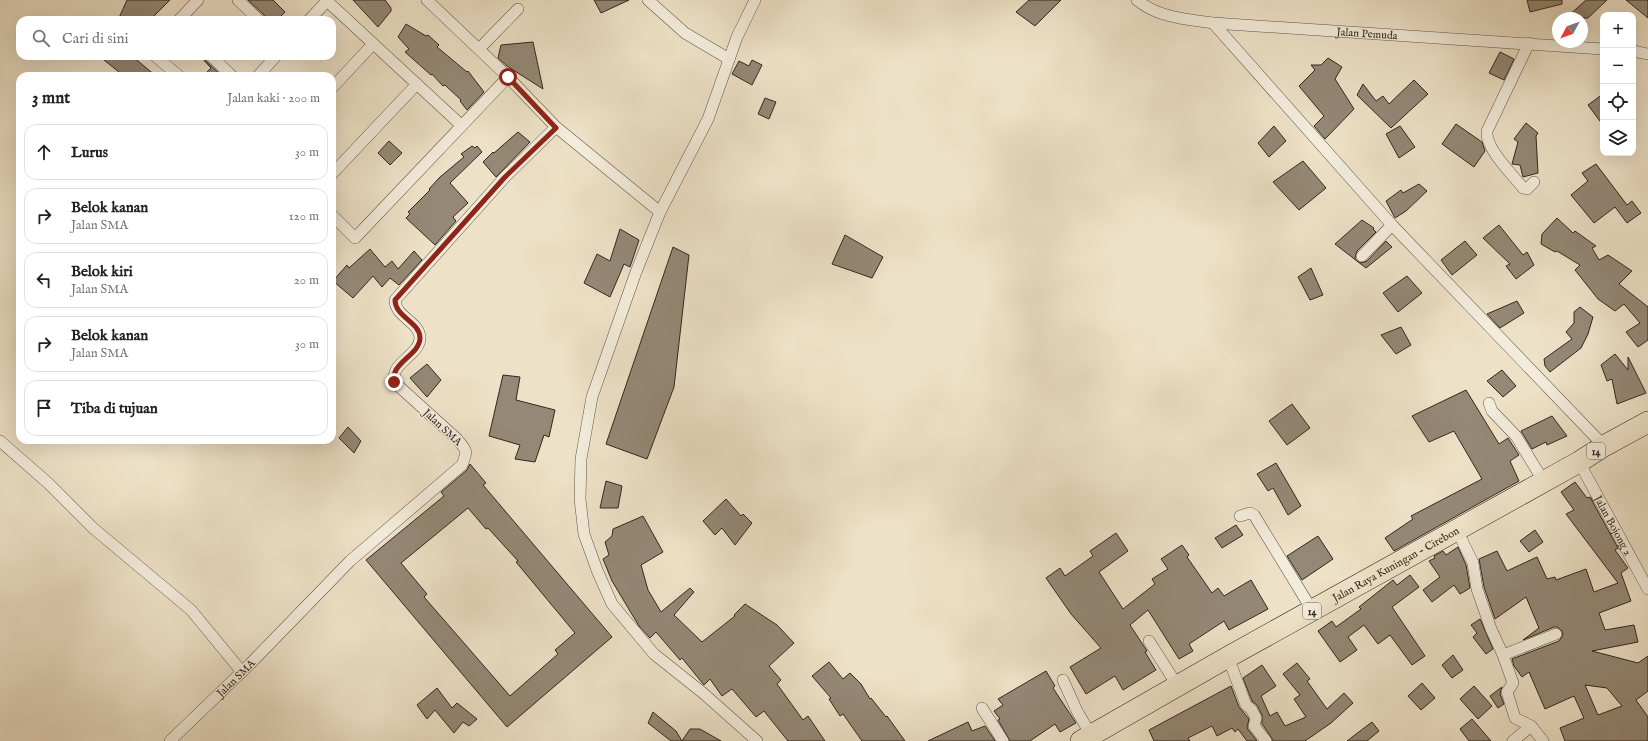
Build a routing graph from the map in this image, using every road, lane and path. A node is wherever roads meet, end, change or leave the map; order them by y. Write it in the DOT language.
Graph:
graph roads {
  1 [pos="198,0"];
  2 [pos="238,0"];
  3 [pos="327,0"];
  4 [pos="648,0"];
  5 [pos="755,0"];
  6 [pos="1137,0"];
  7 [pos="431,1"];
  8 [pos="518,9"];
  9 [pos="183,16"];
  10 [pos="255,16"];
  11 [pos="313,16"];
  12 [pos="1213,23"];
  13 [pos="1529,43"];
  14 [pos="373,44"];
  15 [pos="479,48"];
  16 [pos="1600,49"];
  17 [pos="1636,52"];
  18 [pos="1648,54"];
  19 [pos="729,59"];
  20 [pos="160,60"];
  21 [pos="215,60"];
  22 [pos="272,60"];
  23 [pos="174,72"];
  24 [pos="228,72"];
  25 [pos="262,72"];
  26 [pos="508,77"];
  27 [pos="336,84"];
  28 [pos="417,84"];
  29 [pos="461,125"];
  30 [pos="556,128"];
  31 [pos="336,170"];
  32 [pos="1534,182"];
  33 [pos="660,212"];
  34 [pos="336,219"];
  35 [pos="1392,224"];
  36 [pos="1362,256"];
  37 [pos="1490,403"];
  38 [pos="1648,422"];
  39 [pos="0,441"];
  40 [pos="1604,446"];
  41 [pos="1579,462"];
  42 [pos="1544,482"];
  43 [pos="1240,516"];
  44 [pos="1457,530"];
  45 [pos="1648,589"];
  46 [pos="1312,610"];
  47 [pos="1556,634"];
  48 [pos="1149,641"];
  49 [pos="1503,654"];
  50 [pos="1228,656"];
  51 [pos="242,672"];
  52 [pos="1063,680"];
  53 [pos="1178,685"];
  54 [pos="982,708"];
  55 [pos="1531,726"];
  56 [pos="1086,738"];
  57 [pos="170,741"];
  58 [pos="757,741"];
  59 [pos="1003,741"];
  60 [pos="1266,741"];
  61 [pos="1513,741"];
  62 [pos="1543,741"];
  1 -- 9 [label="street"];
  2 -- 10 [label="street"];
  3 -- 11 [label="street"];
  3 -- 14 [label="street"];
  4 -- 19 [label="street"];
  5 -- 19 [label="street"];
  6 -- 12 [label="street, Jalan Pemuda"];
  7 -- 15 [label="street"];
  8 -- 15 [label="street"];
  12 -- 13 [label="street, Jalan Pemuda"];
  12 -- 35 [label="street"];
  13 -- 16 [label="street, Jalan Pemuda"];
  13 -- 32 [label="street"];
  14 -- 27 [label="street"];
  14 -- 28 [label="street"];
  15 -- 26 [label="street"];
  17 -- 18 [label="street"];
  19 -- 33 [label="street"];
  20 -- 23 [label="street"];
  21 -- 24 [label="street"];
  22 -- 25 [label="street"];
  26 -- 29 [label="street"];
  26 -- 30 [label="street"];
  28 -- 29 [label="street"];
  28 -- 31 [label="street"];
  29 -- 34 [label="street"];
  30 -- 33 [label="street"];
  30 -- 51 [label="street, Jalan SMA"];
  33 -- 58 [label="street"];
  35 -- 36 [label="street"];
  35 -- 40 [label="street"];
  37 -- 42 [label="street"];
  38 -- 40 [label="highway, Jalan Raya Kuningan - Cirebon / 14"];
  39 -- 51 [label="street"];
  40 -- 41 [label="highway, Jalan Raya Kuningan - Cirebon / 14"];
  41 -- 42 [label="highway, Jalan Raya Kuningan - Cirebon / 14"];
  41 -- 45 [label="street, Jalan Bojong 2"];
  42 -- 44 [label="highway, Jalan Raya Kuningan - Cirebon / 14"];
  43 -- 46 [label="street"];
  44 -- 46 [label="highway, Jalan Raya Kuningan - Cirebon / 14"];
  44 -- 49 [label="street"];
  46 -- 50 [label="highway, Jalan Raya Kuningan - Cirebon / 14"];
  47 -- 49 [label="street"];
  48 -- 53 [label="street"];
  49 -- 55 [label="street"];
  50 -- 53 [label="highway, Jalan Raya Kuningan - Cirebon / 14"];
  50 -- 60 [label="street"];
  51 -- 57 [label="street, Jalan SMA"];
  52 -- 56 [label="street"];
  53 -- 56 [label="highway, Jalan Raya Kuningan - Cirebon / 14"];
  54 -- 59 [label="street"];
  55 -- 61 [label="street"];
  55 -- 62 [label="street"];
}
